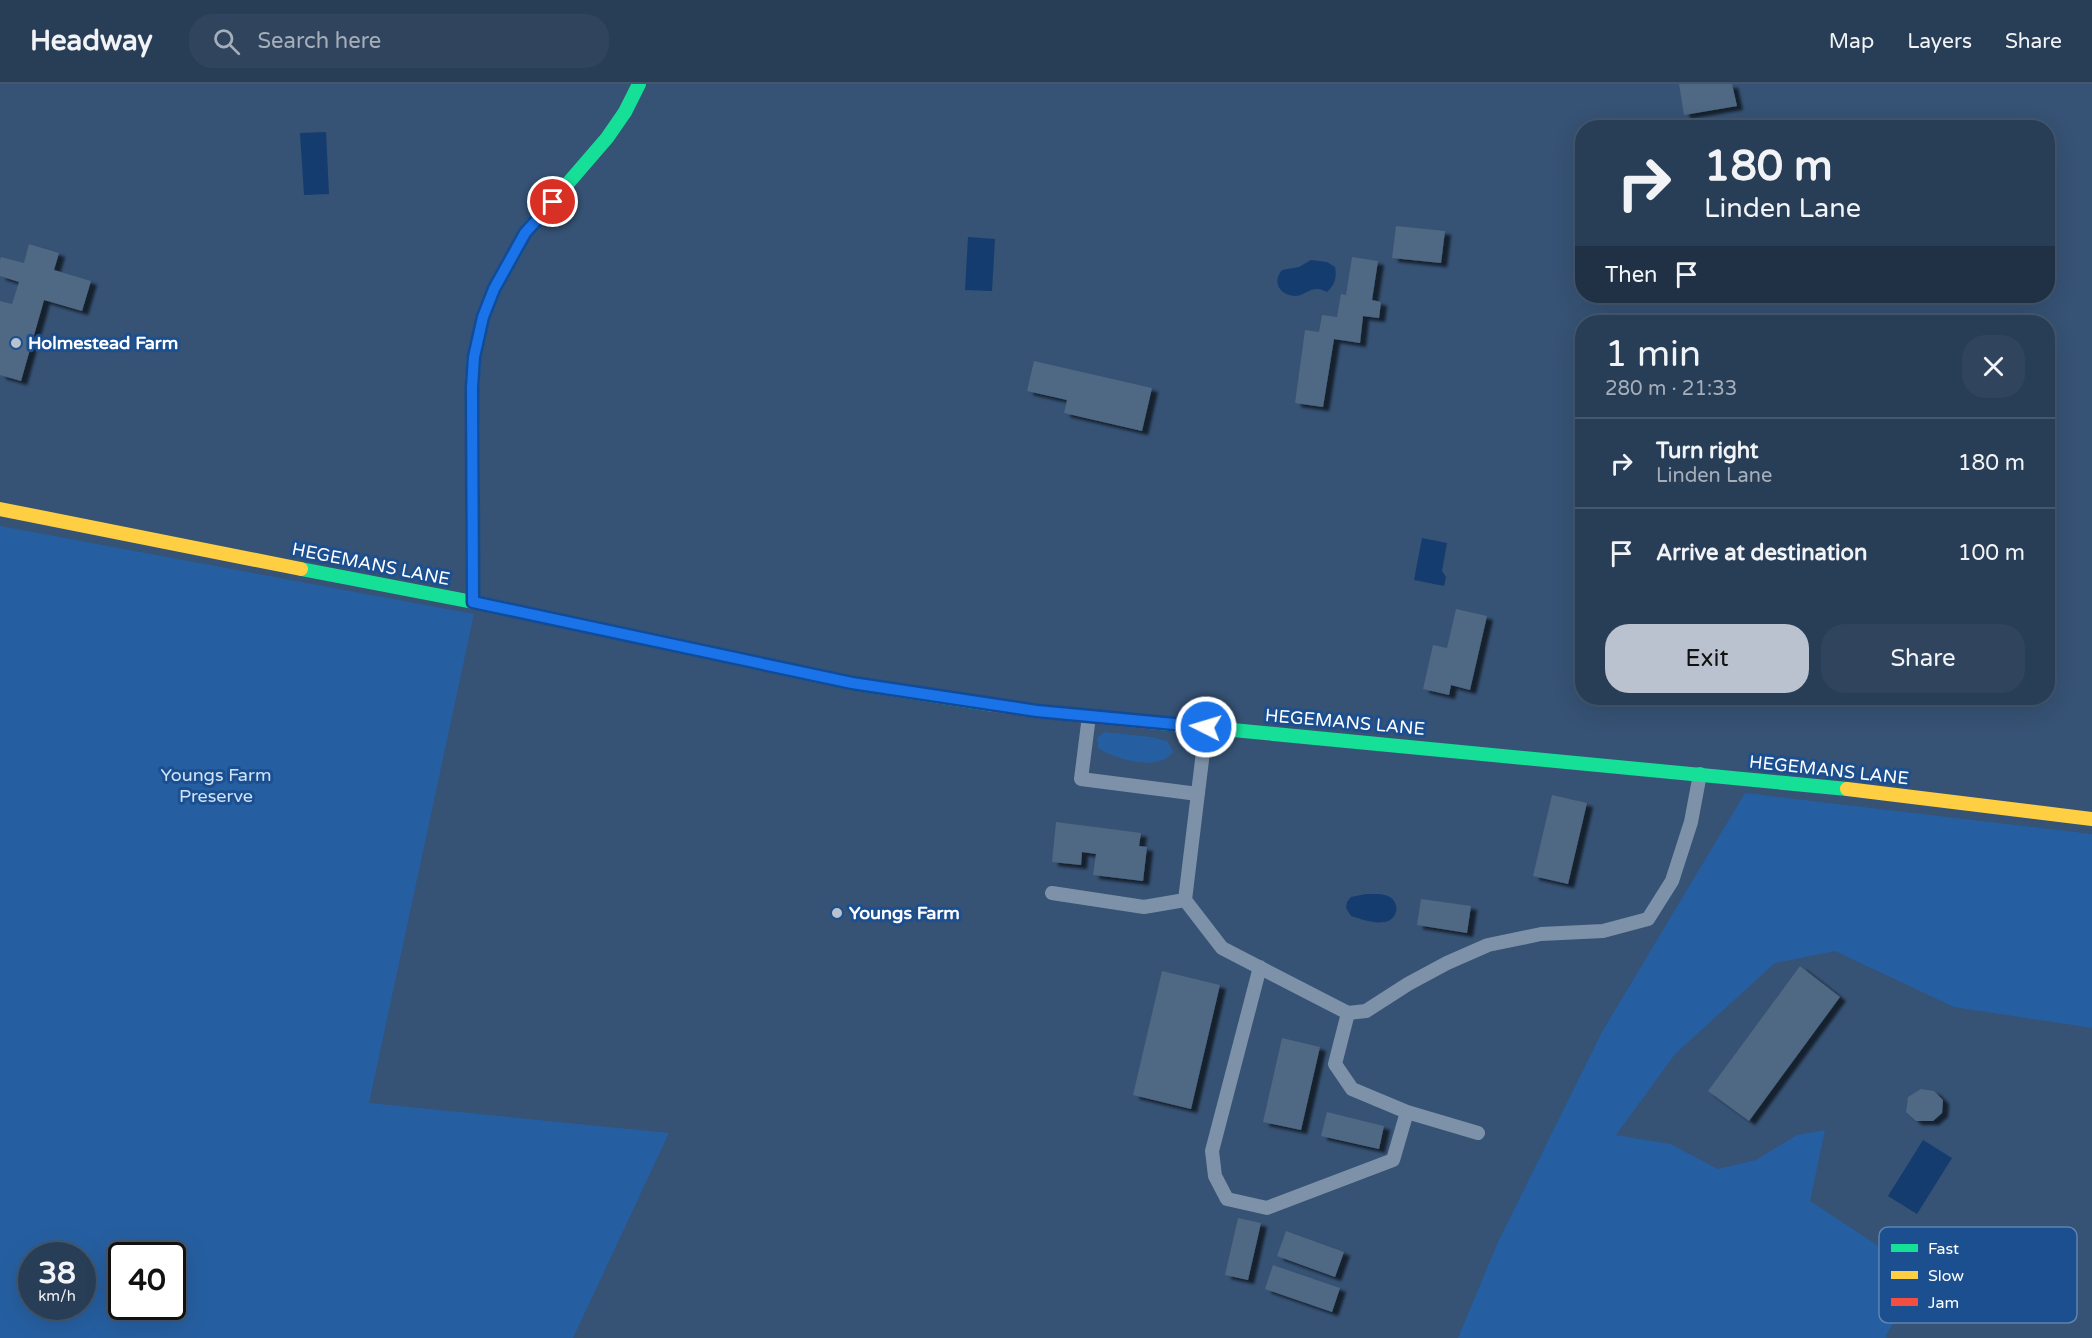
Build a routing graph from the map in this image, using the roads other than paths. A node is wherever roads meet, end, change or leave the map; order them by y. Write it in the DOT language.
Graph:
graph roads {
  1 [pos="639,84"];
  2 [pos="0,509"];
  3 [pos="473,602"];
  4 [pos="1089,716"];
  5 [pos="1206,727"];
  6 [pos="1700,774"];
  7 [pos="1198,794"];
  8 [pos="2092,819"];
  9 [pos="1052,893"];
  10 [pos="1185,900"];
  11 [pos="1260,967"];
  12 [pos="1348,1013"];
  13 [pos="1407,1112"];
  14 [pos="1478,1133"];
  1 -- 3 [label="street"];
  2 -- 3 [label="street, HEGEMANS LANE"];
  3 -- 4 [label="street, HEGEMANS LANE"];
  4 -- 5 [label="street, HEGEMANS LANE"];
  4 -- 7 [label="lane"];
  5 -- 6 [label="street, HEGEMANS LANE"];
  5 -- 7 [label="lane"];
  6 -- 8 [label="street, HEGEMANS LANE"];
  6 -- 12 [label="lane"];
  7 -- 10 [label="lane"];
  9 -- 10 [label="lane"];
  10 -- 11 [label="lane"];
  11 -- 12 [label="lane"];
  11 -- 13 [label="lane"];
  12 -- 13 [label="lane"];
  13 -- 14 [label="lane"];
}
